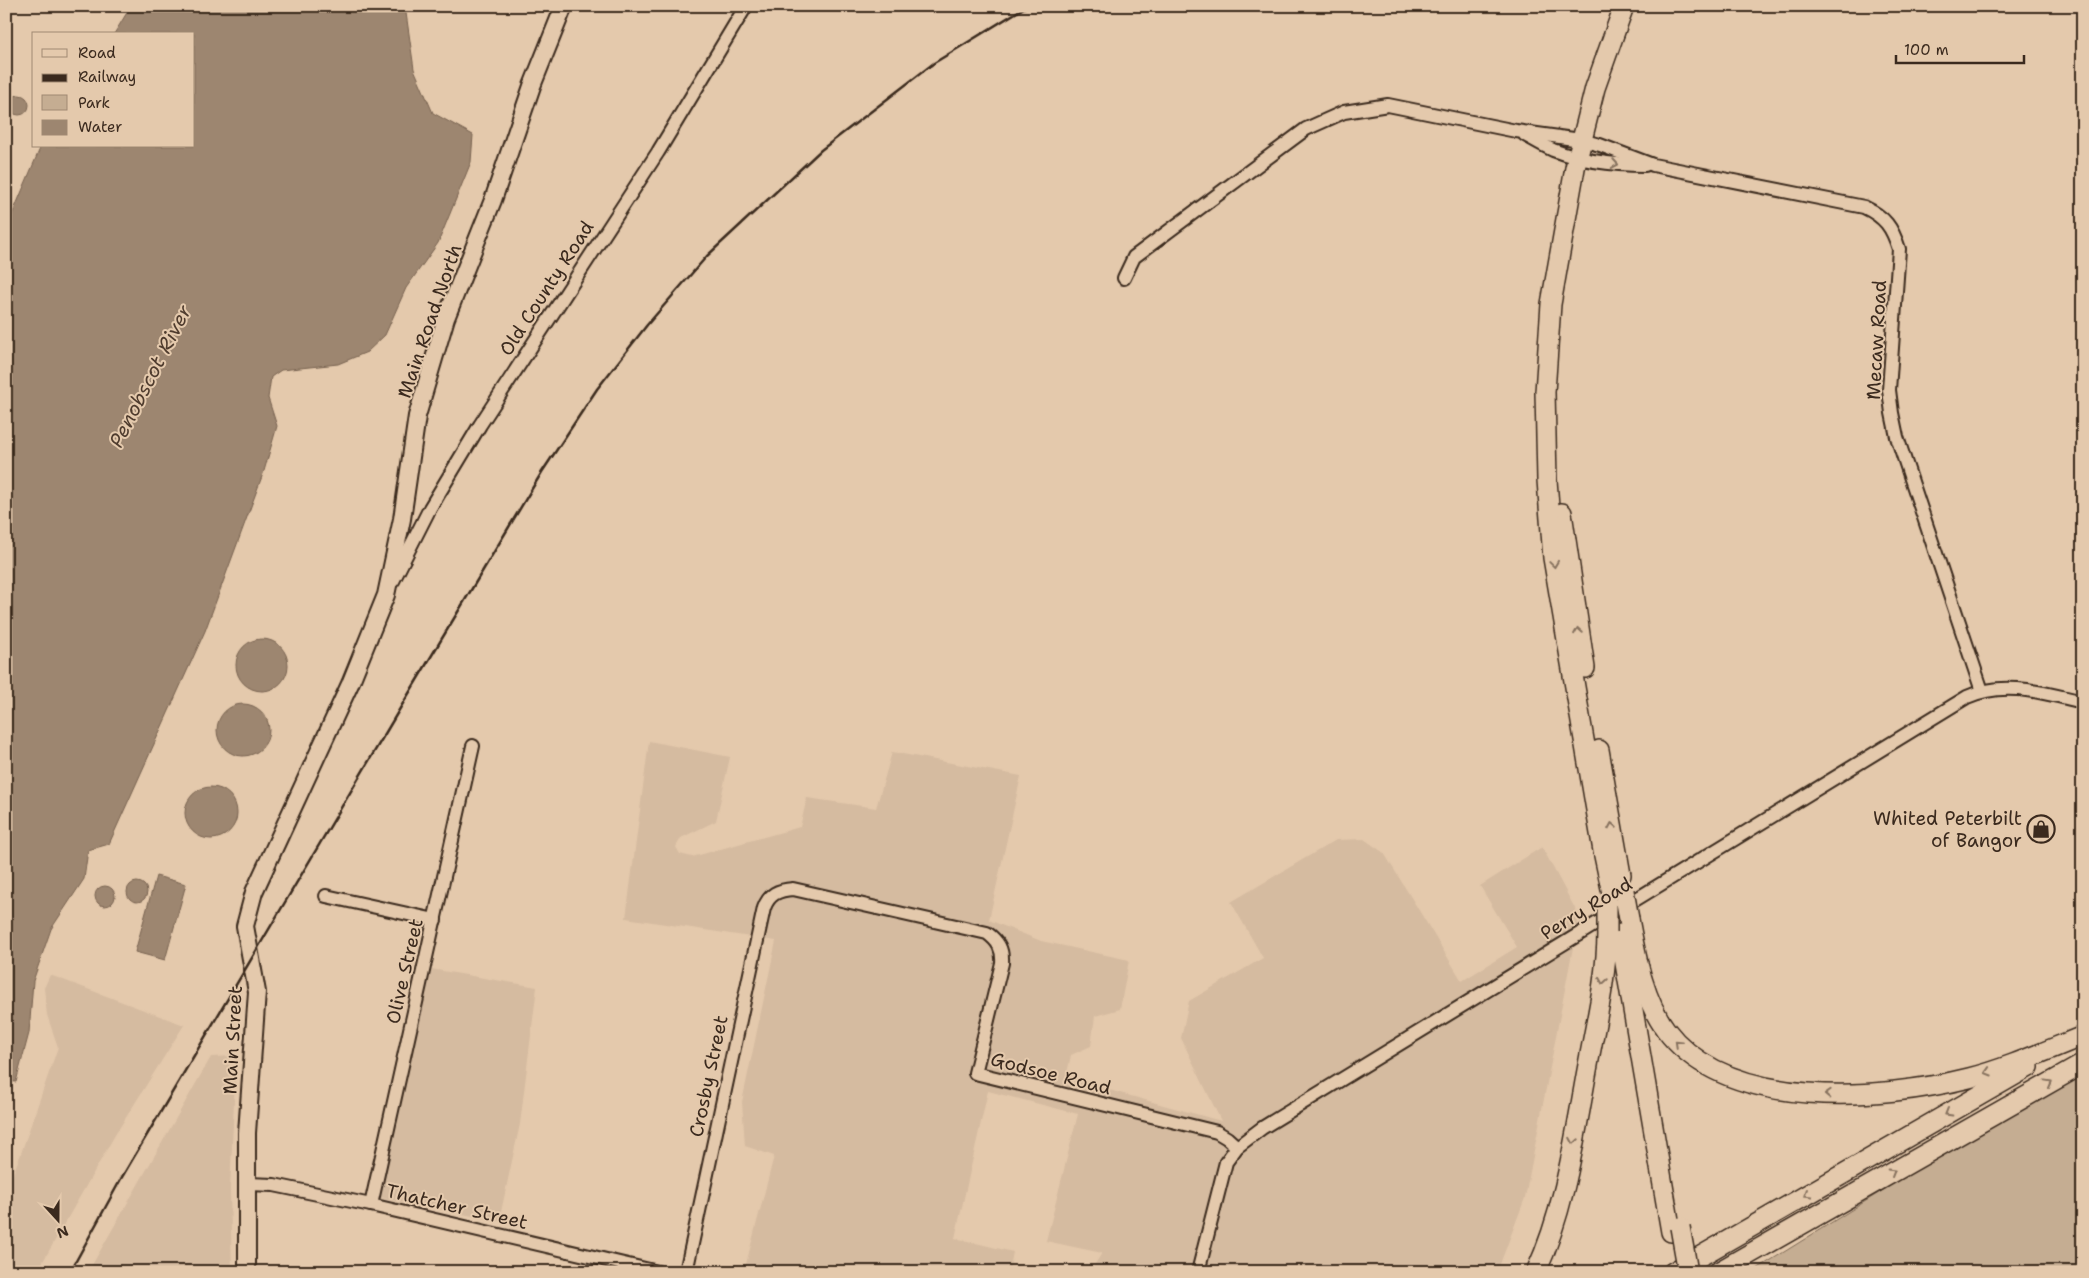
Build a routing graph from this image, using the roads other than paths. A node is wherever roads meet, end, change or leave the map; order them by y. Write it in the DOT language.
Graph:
graph roads {
  1 [pos="564,6"];
  2 [pos="746,6"];
  3 [pos="1624,6"];
  4 [pos="1579,148"];
  5 [pos="1562,249"];
  6 [pos="1124,278"];
  7 [pos="386,595"];
  8 [pos="350,684"];
  9 [pos="1982,691"];
  10 [pos="2083,702"];
  11 [pos="473,746"];
  12 [pos="775,892"];
  13 [pos="326,896"];
  14 [pos="1615,897"];
  15 [pos="435,920"];
  16 [pos="1618,926"];
  17 [pos="1634,946"];
  18 [pos="2083,1038"];
  19 [pos="2083,1064"];
  20 [pos="1237,1147"];
  21 [pos="246,1184"];
  22 [pos="371,1205"];
  23 [pos="1676,1229"];
  24 [pos="1769,1243"];
  25 [pos="247,1272"];
  26 [pos="658,1272"];
  27 [pos="686,1272"];
  28 [pos="1198,1272"];
  29 [pos="1536,1272"];
  30 [pos="1673,1272"];
  31 [pos="1678,1272"];
  32 [pos="1688,1272"];
  33 [pos="1718,1272"];
  34 [pos="1731,1272"];
  1 -- 7 [label="main road, Main Road North"];
  2 -- 7 [label="street, Old County Road"];
  3 -- 4 [label="highway"];
  4 -- 5 [label="highway"];
  4 -- 6 [label="street, Mecaw Road"];
  4 -- 9 [label="street, Mecaw Road"];
  14 -- 5 [label="highway, one-way"];
  5 -- 14 [label="highway, one-way"];
  7 -- 8 [label="main road, Main Road North"];
  8 -- 21 [label="main road, Main Street"];
  9 -- 10 [label="street, Perry Road"];
  9 -- 20 [label="street, Perry Road"];
  11 -- 15 [label="street, Olive Street"];
  12 -- 20 [label="street, Godsoe Road"];
  12 -- 27 [label="street, Crosby Street"];
  13 -- 15 [label="street"];
  14 -- 16 [label="highway, bridge"];
  15 -- 22 [label="street, Olive Street"];
  16 -- 17 [label="highway"];
  16 -- 23 [label="highway"];
  16 -- 29 [label="highway, one-way"];
  18 -- 17 [label="highway, one-way"];
  17 -- 23 [label="highway"];
  18 -- 30 [label="highway, one-way"];
  24 -- 19 [label="highway, one-way"];
  20 -- 28 [label="street, Perry Road"];
  21 -- 22 [label="street, Thatcher Street"];
  21 -- 25 [label="main road, Main Street"];
  22 -- 26 [label="street, Thatcher Street"];
  23 -- 31 [label="highway"];
  23 -- 32 [label="highway, bridge"];
  24 -- 33 [label="highway"];
  24 -- 34 [label="highway"];
}
